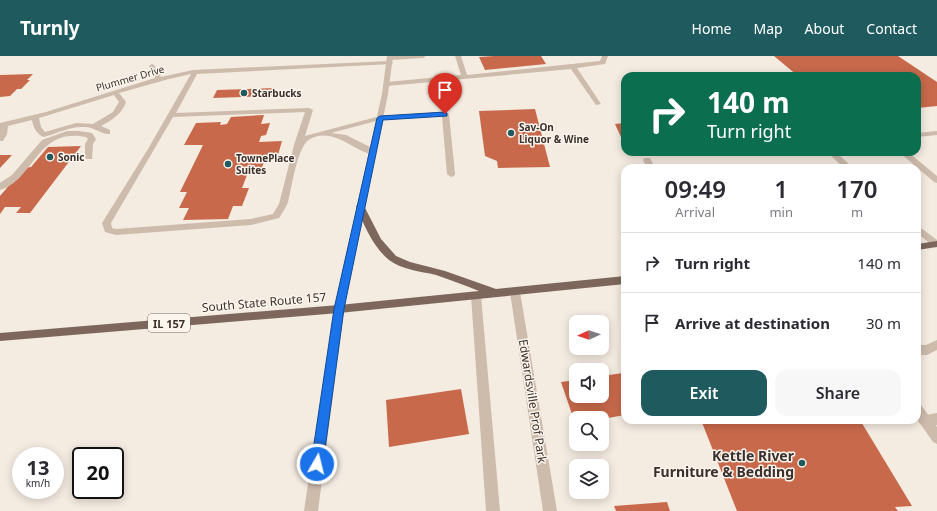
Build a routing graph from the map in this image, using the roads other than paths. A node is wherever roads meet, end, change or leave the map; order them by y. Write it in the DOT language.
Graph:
graph roads {
  1 [pos="423,56"];
  2 [pos="458,56"];
  3 [pos="605,56"];
  4 [pos="390,59"];
  5 [pos="152,66"];
  6 [pos="573,67"];
  7 [pos="195,72"];
  8 [pos="465,77"];
  9 [pos="159,79"];
  10 [pos="387,84"];
  11 [pos="115,92"];
  12 [pos="598,104"];
  13 [pos="171,115"];
  14 [pos="35,117"];
  15 [pos="380,118"];
  16 [pos="2,125"];
  17 [pos="96,125"];
  18 [pos="107,132"];
  19 [pos="320,133"];
  20 [pos="937,133"];
  21 [pos="921,134"];
  22 [pos="0,139"];
  23 [pos="298,147"];
  24 [pos="373,152"];
  25 [pos="836,156"];
  26 [pos="908,156"];
  27 [pos="89,157"];
  28 [pos="647,160"];
  29 [pos="649,164"];
  30 [pos="844,164"];
  31 [pos="918,164"];
  32 [pos="921,167"];
  33 [pos="451,174"];
  34 [pos="937,180"];
  35 [pos="0,187"];
  36 [pos="360,206"];
  37 [pos="921,231"];
  38 [pos="936,244"];
  39 [pos="921,246"];
  40 [pos="621,280"];
  41 [pos="515,292"];
  42 [pos="496,294"];
  43 [pos="476,296"];
  44 [pos="339,309"];
  45 [pos="0,337"];
  46 [pos="937,345"];
  47 [pos="921,350"];
  48 [pos="921,412"];
  49 [pos="931,420"];
  50 [pos="937,438"];
  51 [pos="311,511"];
  52 [pos="494,511"];
  53 [pos="550,511"];
  1 -- 4 [label="street, Plummer Drive"];
  2 -- 8 [label="street"];
  3 -- 6 [label="street"];
  4 -- 7 [label="street, Plummer Drive"];
  4 -- 10 [label="street"];
  5 -- 9 [label="street"];
  6 -- 8 [label="street"];
  6 -- 12 [label="street"];
  7 -- 9 [label="street, Plummer Drive"];
  7 -- 13 [label="street"];
  8 -- 10 [label="street"];
  9 -- 11 [label="street, Plummer Drive"];
  10 -- 15 [label="street"];
  11 -- 14 [label="street, Plummer Drive"];
  11 -- 17 [label="street"];
  13 -- 23 [label="street"];
  13 -- 23 [label="street"];
  14 -- 16 [label="street, Plummer Drive"];
  14 -- 17 [label="street"];
  15 -- 19 [label="street"];
  15 -- 24 [label="street"];
  15 -- 33 [label="street"];
  16 -- 22 [label="street"];
  17 -- 18 [label="street"];
  19 -- 23 [label="street"];
  19 -- 24 [label="street"];
  20 -- 21 [label="street"];
  24 -- 36 [label="street"];
  25 -- 30 [label="street"];
  26 -- 31 [label="street"];
  27 -- 35 [label="street"];
  28 -- 29 [label="street"];
  32 -- 34 [label="street"];
  36 -- 42 [label="main road"];
  36 -- 44 [label="street"];
  37 -- 38 [label="street"];
  38 -- 39 [label="main road"];
  40 -- 41 [label="main road, South State Route 157 / IL 157"];
  41 -- 42 [label="main road, South State Route 157 / IL 157"];
  41 -- 53 [label="street, Edwardsville Prof Park"];
  42 -- 43 [label="main road, South State Route 157 / IL 157"];
  43 -- 44 [label="main road, South State Route 157 / IL 157"];
  43 -- 52 [label="street"];
  44 -- 45 [label="main road, South State Route 157 / IL 157"];
  44 -- 51 [label="street"];
  46 -- 47 [label="street"];
  48 -- 49 [label="street"];
  49 -- 50 [label="street"];
}
